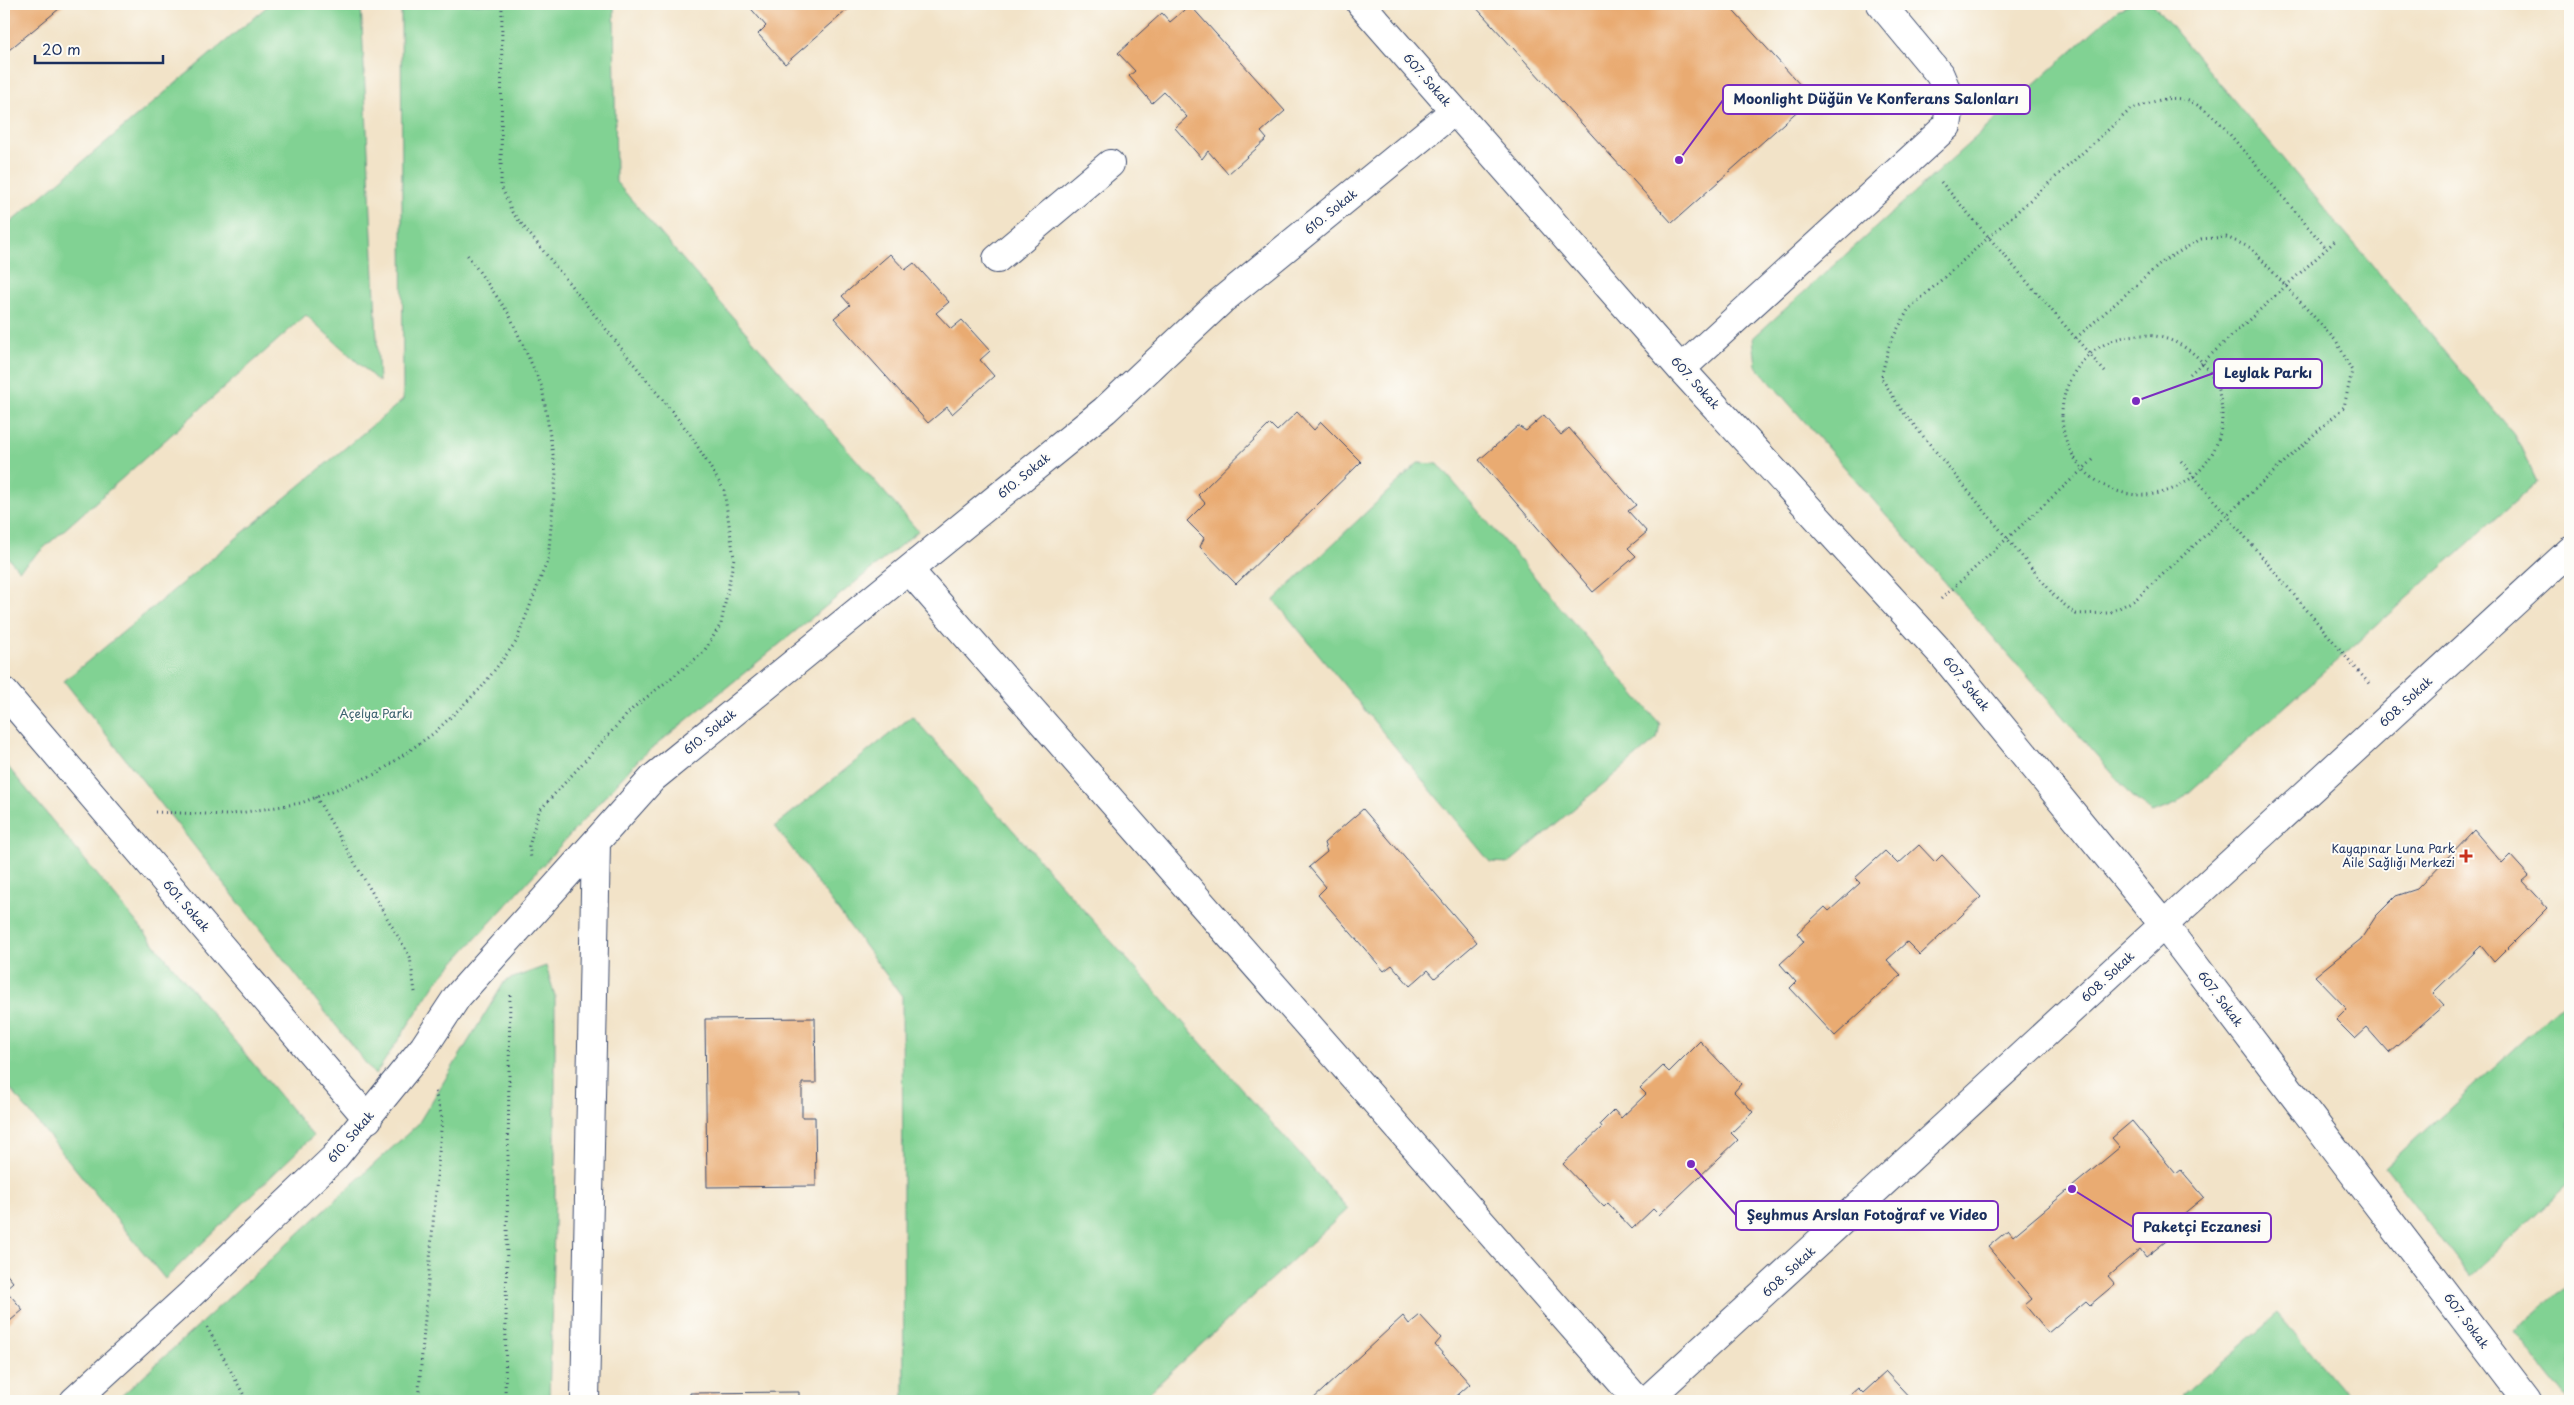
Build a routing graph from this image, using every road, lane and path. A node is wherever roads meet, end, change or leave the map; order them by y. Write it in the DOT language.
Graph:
graph roads {
  1 [pos="502,4"];
  2 [pos="1361,4"];
  3 [pos="1881,4"];
  4 [pos="1454,111"];
  5 [pos="1110,164"];
  6 [pos="1940,182"];
  7 [pos="1990,238"];
  8 [pos="2336,240"];
  9 [pos="2327,249"];
  10 [pos="466,253"];
  11 [pos="997,259"];
  12 [pos="2286,286"];
  13 [pos="2076,338"];
  14 [pos="2090,354"];
  15 [pos="2202,362"];
  16 [pos="1681,369"];
  17 [pos="2105,372"];
  18 [pos="2190,374"];
  19 [pos="2094,459"];
  20 [pos="2181,461"];
  21 [pos="2082,469"];
  22 [pos="2195,477"];
  23 [pos="2228,515"];
  24 [pos="2005,539"];
  25 [pos="2570,551"];
  26 [pos="909,570"];
  27 [pos="1915,623"];
  28 [pos="4,692"];
  29 [pos="2394,714"];
  30 [pos="104,811"];
  31 [pos="596,842"];
  32 [pos="539,906"];
  33 [pos="2164,925"];
  34 [pos="511,937"];
  35 [pos="368,1119"];
  36 [pos="190,1295"];
  37 [pos="74,1401"];
  38 [pos="247,1401"];
  39 [pos="506,1401"];
  40 [pos="585,1401"];
  41 [pos="1638,1401"];
  42 [pos="1646,1401"];
  43 [pos="2527,1401"];
  1 -- 32 [label="path"];
  2 -- 4 [label="street, 607. Sokak"];
  3 -- 16 [label="street"];
  4 -- 16 [label="street, 607. Sokak"];
  4 -- 26 [label="street, 610. Sokak"];
  5 -- 11 [label="street"];
  6 -- 7 [label="path"];
  7 -- 9 [label="path"];
  7 -- 13 [label="path"];
  7 -- 24 [label="path"];
  8 -- 9 [label="path"];
  9 -- 12 [label="path"];
  10 -- 30 [label="path"];
  12 -- 13 [label="path"];
  12 -- 15 [label="path"];
  12 -- 23 [label="path"];
  13 -- 14 [label="path"];
  14 -- 15 [label="path"];
  14 -- 17 [label="path"];
  14 -- 21 [label="path"];
  15 -- 18 [label="path"];
  15 -- 22 [label="path"];
  16 -- 27 [label="street, 607. Sokak"];
  19 -- 21 [label="path"];
  20 -- 22 [label="path"];
  21 -- 22 [label="path"];
  21 -- 24 [label="path"];
  22 -- 23 [label="path"];
  23 -- 24 [label="path"];
  23 -- 29 [label="path"];
  24 -- 27 [label="path"];
  25 -- 29 [label="street, 608. Sokak"];
  26 -- 31 [label="street, 610. Sokak"];
  26 -- 41 [label="street"];
  27 -- 33 [label="street, 607. Sokak"];
  28 -- 30 [label="street, 601. Sokak"];
  29 -- 33 [label="street, 608. Sokak"];
  30 -- 35 [label="street, 601. Sokak"];
  31 -- 32 [label="street, 610. Sokak"];
  31 -- 40 [label="street"];
  32 -- 34 [label="street, 610. Sokak"];
  33 -- 42 [label="street, 608. Sokak"];
  33 -- 43 [label="street, 607. Sokak"];
  34 -- 35 [label="street, 610. Sokak"];
  34 -- 39 [label="path"];
  35 -- 36 [label="street, 610. Sokak"];
  36 -- 37 [label="street, 610. Sokak"];
  36 -- 38 [label="path"];
}
